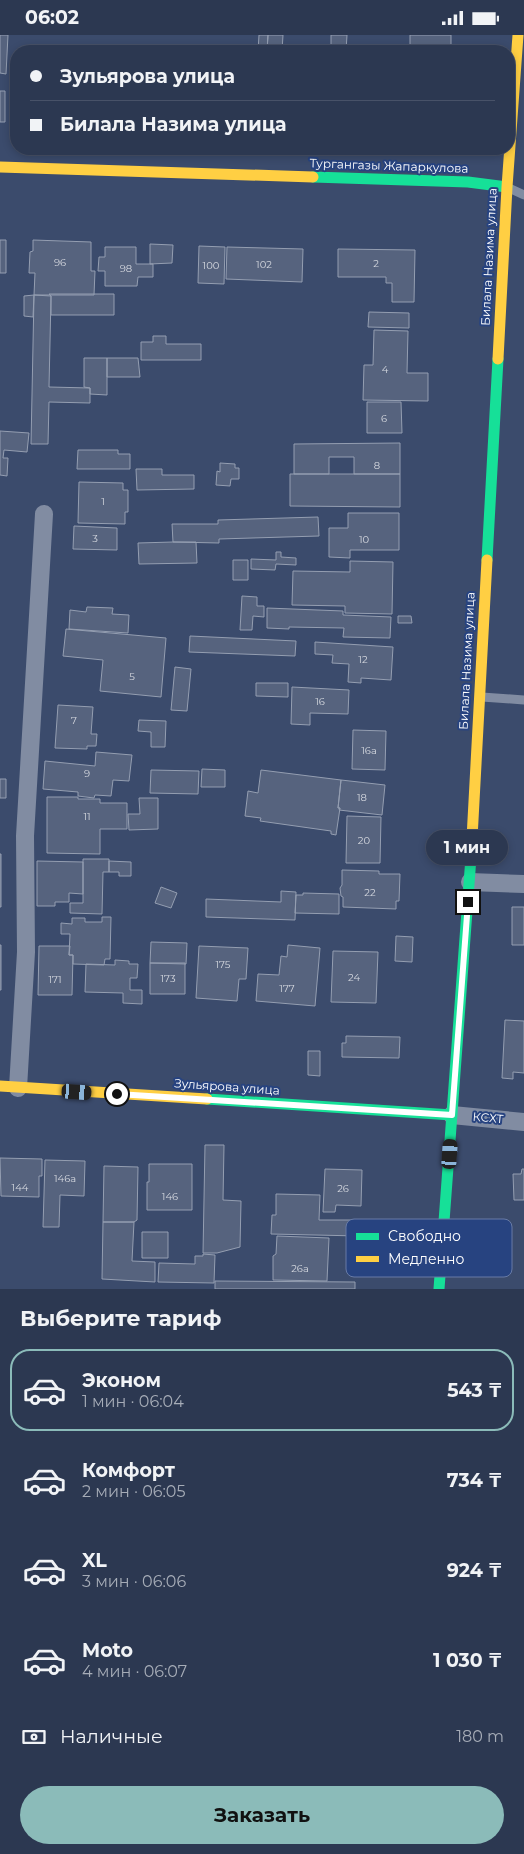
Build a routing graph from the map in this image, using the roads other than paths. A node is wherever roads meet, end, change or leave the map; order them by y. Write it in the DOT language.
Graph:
graph roads {
  1 [pos="518,35"];
  2 [pos="515,73"];
  3 [pos="509,155"];
  4 [pos="0,167"];
  5 [pos="506,187"];
  6 [pos="524,195"];
  7 [pos="44,514"];
  8 [pos="479,697"];
  9 [pos="524,700"];
  10 [pos="470,882"];
  11 [pos="524,884"];
  12 [pos="0,1087"];
  13 [pos="18,1088"];
  14 [pos="452,1115"];
  15 [pos="524,1121"];
  16 [pos="444,1219"];
  1 -- 2 [label="street, Билала Назима улица"];
  3 -- 5 [label="street, Билала Назима улица"];
  4 -- 5 [label="street, Тургангазы Жапаркулова"];
  5 -- 6 [label="lane"];
  5 -- 8 [label="street, Билала Назима улица"];
  7 -- 13 [label="street"];
  8 -- 9 [label="lane"];
  8 -- 10 [label="street, Билала Назима улица"];
  10 -- 11 [label="street"];
  10 -- 14 [label="street, Билала Назима улица"];
  12 -- 13 [label="street, Зульярова улица"];
  13 -- 14 [label="street, Зульярова улица"];
  14 -- 15 [label="street, КСХТ"];
  14 -- 16 [label="street, Билала Назима улица"];
}
